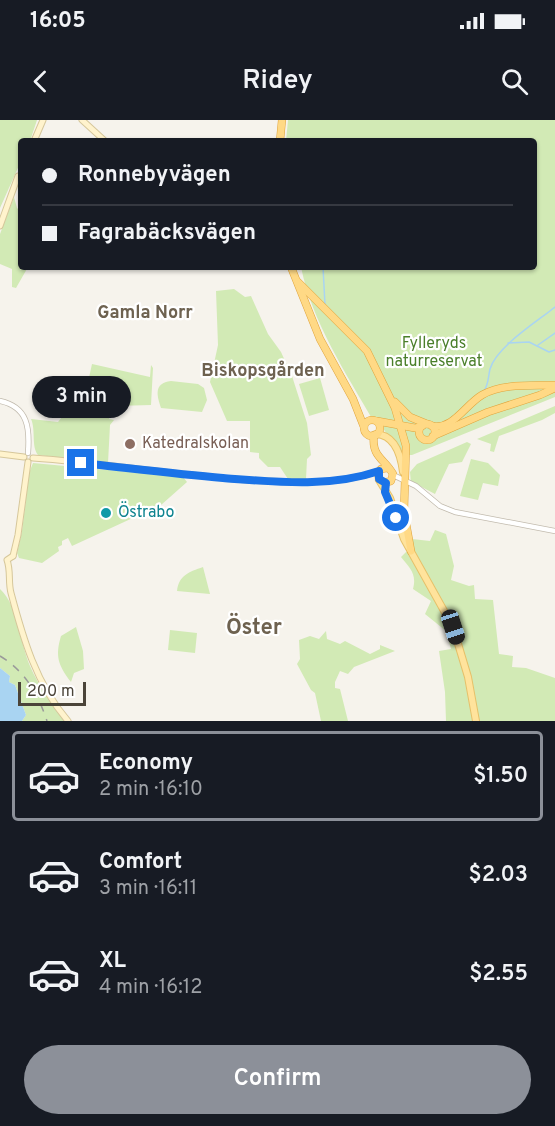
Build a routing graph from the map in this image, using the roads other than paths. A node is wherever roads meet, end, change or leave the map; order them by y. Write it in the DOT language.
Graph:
graph roads {
  1 [pos="43,120"];
  2 [pos="82,120"];
  3 [pos="282,120"];
  4 [pos="35,138"];
  5 [pos="102,138"];
  6 [pos="280,138"];
  7 [pos="18,176"];
  8 [pos="0,216"];
  9 [pos="0,226"];
  10 [pos="292,270"];
  11 [pos="299,284"];
  12 [pos="319,336"];
  13 [pos="555,386"];
  14 [pos="386,387"];
  15 [pos="0,401"];
  16 [pos="374,421"];
  17 [pos="401,425"];
  18 [pos="427,425"];
  19 [pos="372,434"];
  20 [pos="420,435"];
  21 [pos="433,436"];
  22 [pos="0,454"];
  23 [pos="28,458"];
  24 [pos="384,476"];
  25 [pos="555,531"];
  26 [pos="410,549"];
  27 [pos="8,561"];
  28 [pos="67,721"];
  29 [pos="476,721"];
  1 -- 4 [label="main road"];
  2 -- 5 [label="main road"];
  3 -- 6 [label="highway"];
  7 -- 8 [label="main road"];
  7 -- 9 [label="main road"];
  10 -- 11 [label="highway"];
  11 -- 12 [label="highway"];
  11 -- 14 [label="highway"];
  12 -- 16 [label="highway"];
  12 -- 19 [label="highway"];
  13 -- 18 [label="highway"];
  13 -- 21 [label="highway"];
  14 -- 17 [label="highway"];
  14 -- 18 [label="highway"];
  15 -- 23 [label="street"];
  16 -- 17 [label="highway"];
  16 -- 19 [label="highway"];
  16 -- 19 [label="highway"];
  17 -- 18 [label="highway"];
  17 -- 19 [label="highway"];
  17 -- 20 [label="highway"];
  17 -- 26 [label="highway"];
  18 -- 20 [label="highway"];
  18 -- 21 [label="highway"];
  19 -- 24 [label="highway"];
  19 -- 26 [label="main road"];
  20 -- 21 [label="highway"];
  22 -- 23 [label="main road"];
  23 -- 24 [label="main road"];
  23 -- 27 [label="main road"];
  24 -- 25 [label="street"];
  24 -- 26 [label="main road"];
  26 -- 29 [label="main road"];
  27 -- 28 [label="main road"];
}
